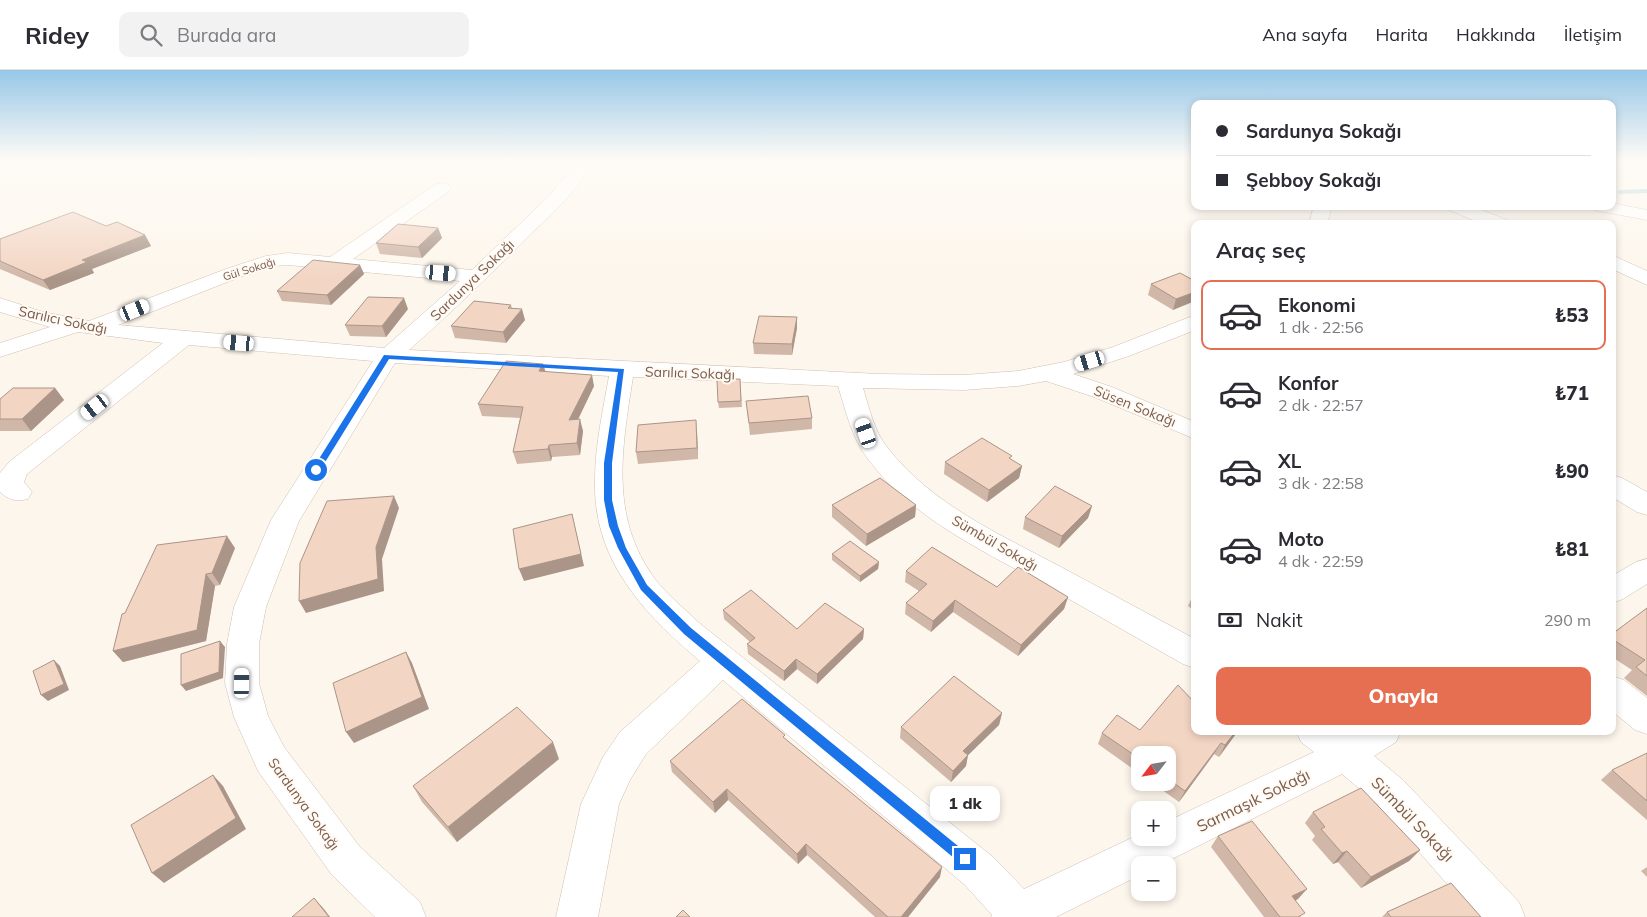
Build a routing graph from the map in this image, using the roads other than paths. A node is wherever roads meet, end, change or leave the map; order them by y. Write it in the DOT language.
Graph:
graph roads {
  1 [pos="427,199"];
  2 [pos="555,199"];
  3 [pos="1616,209"];
  4 [pos="1465,210"];
  5 [pos="1647,215"];
  6 [pos="1490,220"];
  7 [pos="1616,263"];
  8 [pos="334,264"];
  9 [pos="477,277"];
  10 [pos="1647,278"];
  11 [pos="0,304"];
  12 [pos="1191,324"];
  13 [pos="83,327"];
  14 [pos="184,338"];
  15 [pos="0,350"];
  16 [pos="387,357"];
  17 [pos="622,370"];
  18 [pos="1046,373"];
  19 [pos="848,379"];
  20 [pos="1191,429"];
  21 [pos="1616,486"];
  22 [pos="18,492"];
  23 [pos="1647,505"];
  24 [pos="1647,570"];
  25 [pos="1616,589"];
  26 [pos="1191,653"];
  27 [pos="723,660"];
  28 [pos="1616,693"];
  29 [pos="1647,719"];
  30 [pos="1320,735"];
  31 [pos="1377,735"];
  32 [pos="1346,754"];
  33 [pos="1018,916"];
  34 [pos="405,917"];
  35 [pos="577,917"];
  36 [pos="1504,917"];
  1 -- 8 [label="street"];
  2 -- 9 [label="street, Sardunya Sokağı"];
  3 -- 5 [label="street"];
  4 -- 6 [label="street"];
  7 -- 10 [label="street"];
  8 -- 9 [label="street, Gül Sokağı"];
  8 -- 13 [label="street, Gül Sokağı"];
  9 -- 16 [label="street, Sardunya Sokağı"];
  11 -- 13 [label="street, Sarılıcı Sokağı"];
  12 -- 18 [label="street, Sarılıcı Sokağı"];
  13 -- 14 [label="street, Sarılıcı Sokağı"];
  13 -- 15 [label="street, Gül Sokağı"];
  14 -- 16 [label="street, Sarılıcı Sokağı"];
  14 -- 22 [label="street"];
  16 -- 17 [label="street, Sarılıcı Sokağı"];
  16 -- 34 [label="street, Sardunya Sokağı"];
  17 -- 19 [label="street, Sarılıcı Sokağı"];
  17 -- 27 [label="street"];
  18 -- 19 [label="street, Sarılıcı Sokağı"];
  18 -- 20 [label="street, Süsen Sokağı"];
  19 -- 26 [label="street, Sümbül Sokağı"];
  21 -- 23 [label="street"];
  24 -- 25 [label="street"];
  27 -- 33 [label="street"];
  27 -- 35 [label="street"];
  28 -- 29 [label="street"];
  30 -- 32 [label="street, Sümbül Sokağı"];
  31 -- 32 [label="street, Sarmaşık Sokağı"];
  32 -- 33 [label="street, Sarmaşık Sokağı"];
  32 -- 36 [label="street, Sümbül Sokağı"];
}
